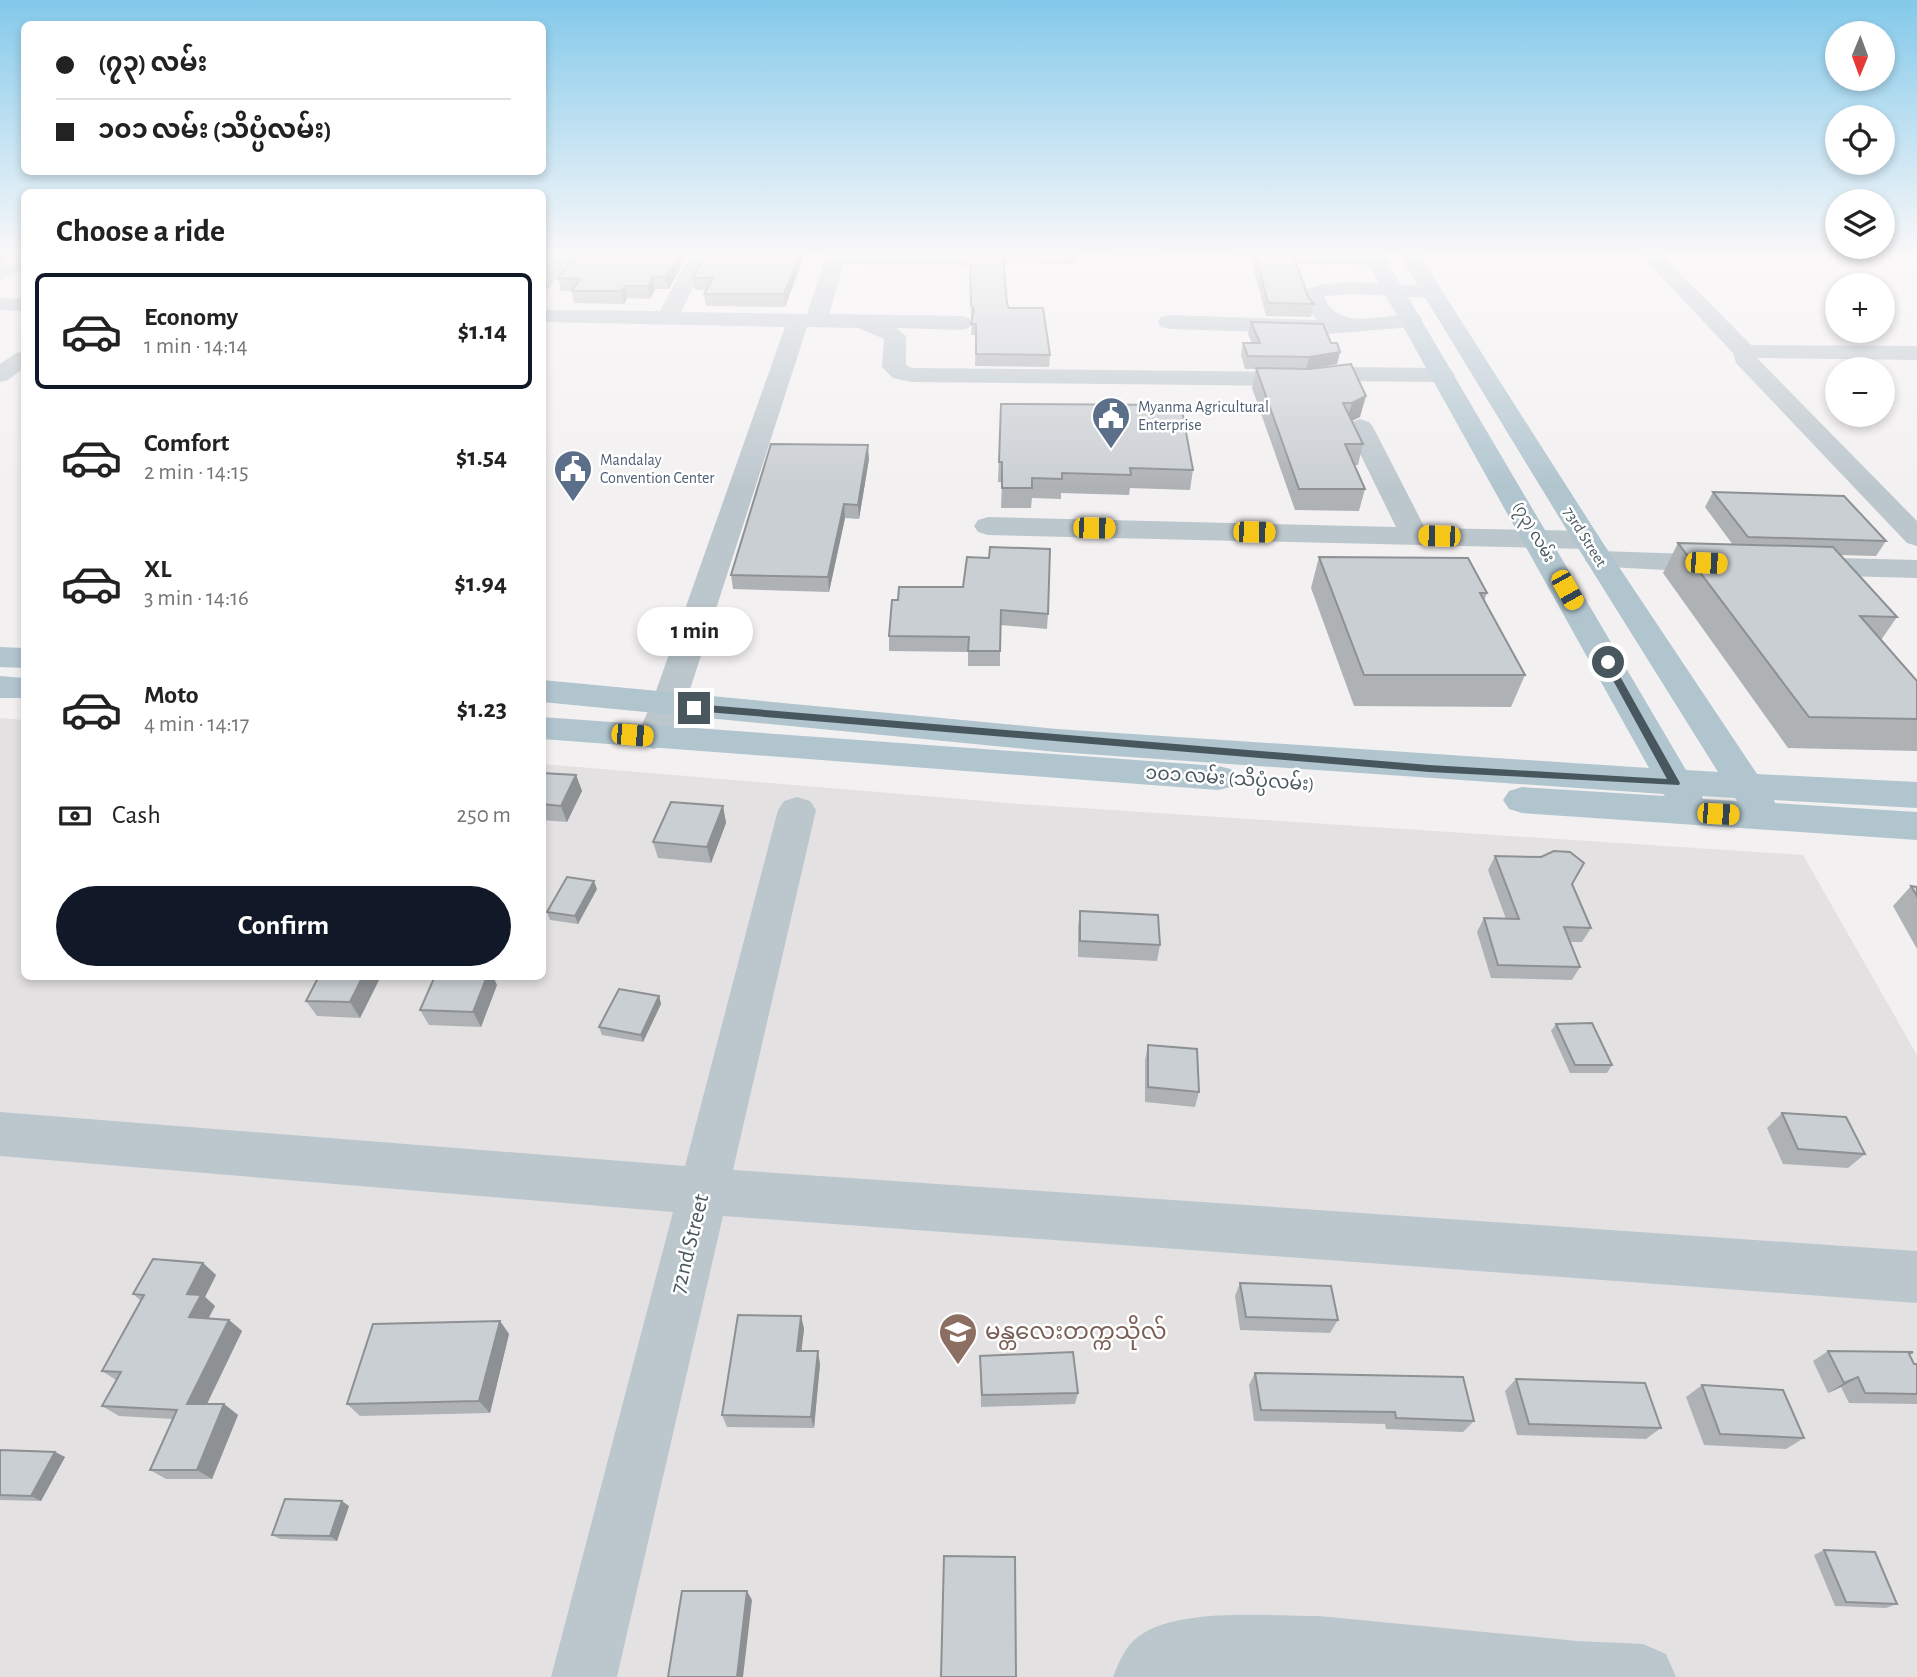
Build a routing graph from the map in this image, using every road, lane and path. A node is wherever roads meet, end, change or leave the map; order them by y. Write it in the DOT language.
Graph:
graph roads {
  1 [pos="803,331"];
  2 [pos="884,331"];
  3 [pos="1418,331"];
  4 [pos="1456,331"];
  5 [pos="1725,331"];
  6 [pos="1745,352"];
  7 [pos="1917,353"];
  8 [pos="21,360"];
  9 [pos="0,375"];
  10 [pos="1443,375"];
  11 [pos="1360,427"];
  12 [pos="988,526"];
  13 [pos="1414,535"];
  14 [pos="1917,537"];
  15 [pos="1537,538"];
  16 [pos="1593,550"];
  17 [pos="1917,569"];
  18 [pos="0,657"];
  19 [pos="21,658"];
  20 [pos="0,687"];
  21 [pos="21,688"];
  22 [pos="546,692"];
  23 [pos="661,721"];
  24 [pos="546,728"];
  25 [pos="819,734"];
  26 [pos="1675,783"];
  27 [pos="1746,786"];
  28 [pos="1917,795"];
  29 [pos="797,810"];
  30 [pos="1694,813"];
  31 [pos="1766,817"];
  32 [pos="1917,826"];
  33 [pos="0,1134"];
  34 [pos="703,1191"];
  35 [pos="1917,1277"];
  36 [pos="583,1677"];
  37 [pos="1146,1677"];
  38 [pos="1643,1677"];
  1 -- 23 [label="lane"];
  2 -- 10 [label="lane"];
  3 -- 10 [label="main road, (၇၃) လမ်း"];
  4 -- 16 [label="main road, 73rd Street"];
  5 -- 6 [label="lane"];
  6 -- 7 [label="lane"];
  6 -- 14 [label="lane"];
  8 -- 9 [label="lane"];
  10 -- 15 [label="main road, (၇၃) လမ်း"];
  11 -- 13 [label="lane"];
  12 -- 13 [label="lane"];
  13 -- 15 [label="lane"];
  15 -- 16 [label="lane"];
  15 -- 26 [label="main road, (၇၃) လမ်း"];
  16 -- 17 [label="lane"];
  16 -- 27 [label="main road, 73rd Street"];
  18 -- 19 [label="main road"];
  20 -- 21 [label="main road"];
  22 -- 23 [label="main road, ၁၀၁ လမ်း (သိပ္ပံလမ်း)"];
  23 -- 24 [label="main road, ၁၀၁ လမ်း (သိပ္ပံလမ်း)"];
  23 -- 25 [label="main road, ၁၀၁ လမ်း (သိပ္ပံလမ်း)"];
  25 -- 26 [label="main road, ၁၀၁ လမ်း (သိပ္ပံလမ်း)"];
  25 -- 30 [label="main road, ၁၀၁ လမ်း (သိပ္ပံလမ်း)"];
  26 -- 27 [label="main road, ၁၀၁ လမ်း (သိပ္ပံလမ်း)"];
  26 -- 30 [label="main road, (၇၃) လမ်း"];
  27 -- 28 [label="main road, ၁၀၁ လမ်း (သိပ္ပံလမ်း)"];
  27 -- 31 [label="main road, 73rd Street"];
  29 -- 34 [label="lane, 72nd Street"];
  30 -- 31 [label="main road, ၁၀၁ လမ်း (သိပ္ပံလမ်း)"];
  31 -- 32 [label="main road, ၁၀၁ လမ်း (သိပ္ပံလမ်း)"];
  33 -- 34 [label="lane"];
  34 -- 35 [label="lane"];
  34 -- 36 [label="lane, 72nd Street"];
  37 -- 38 [label="lane"];
}
